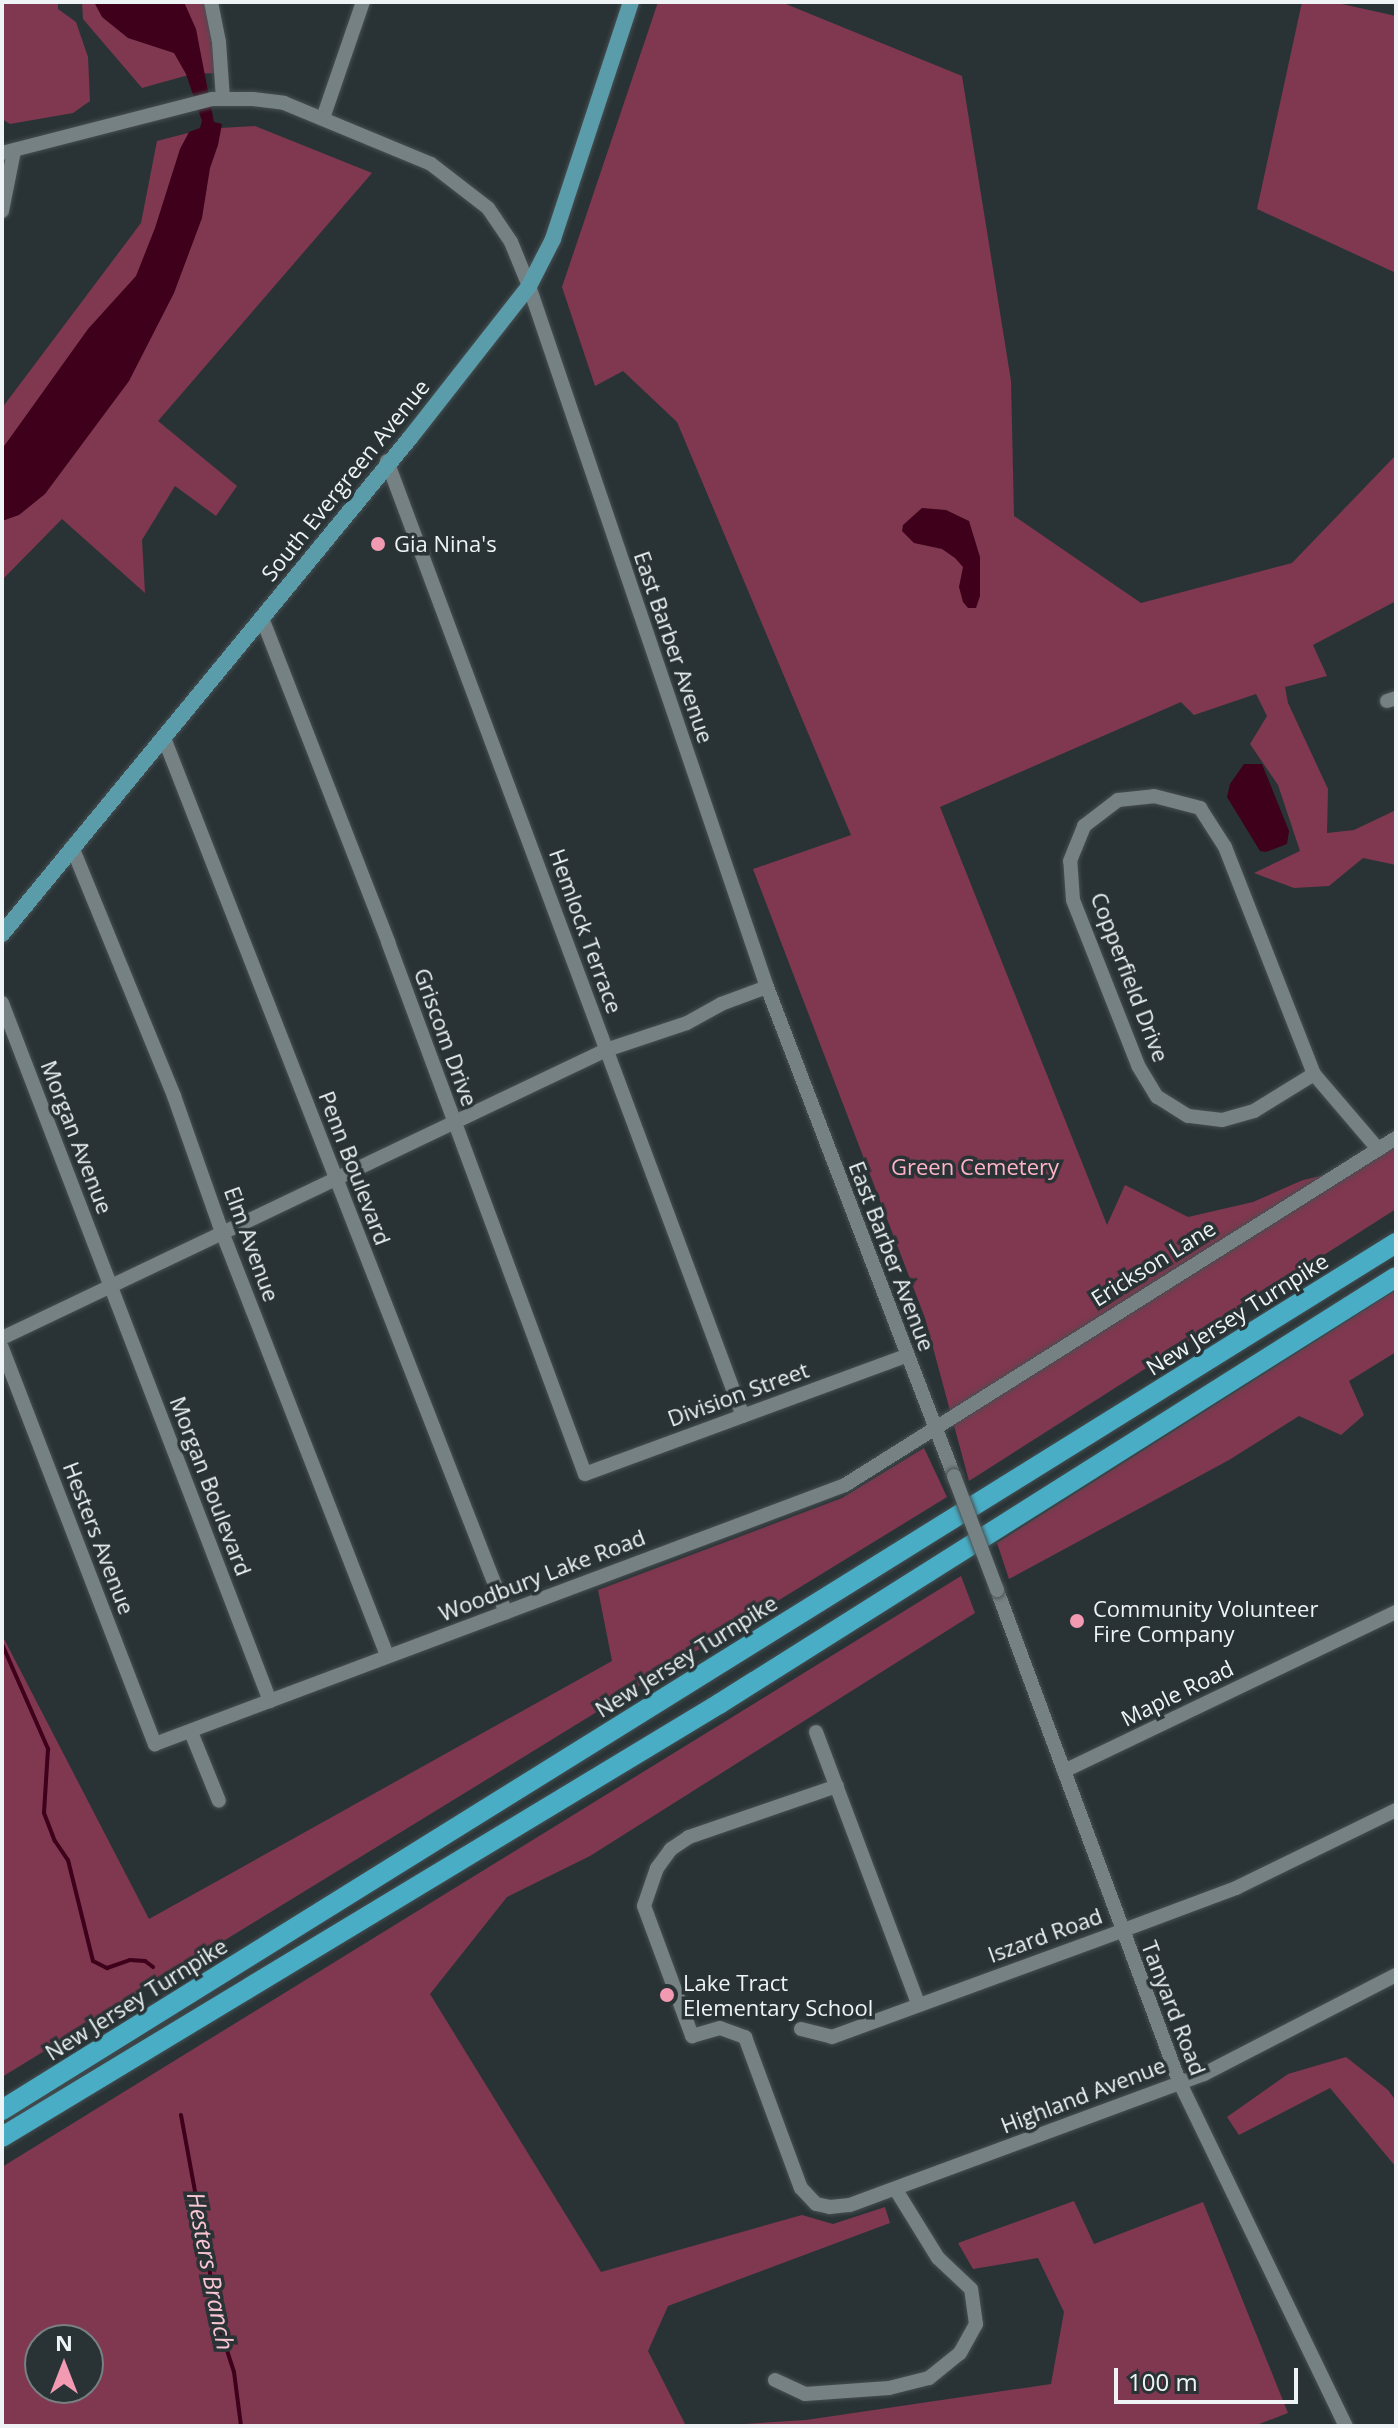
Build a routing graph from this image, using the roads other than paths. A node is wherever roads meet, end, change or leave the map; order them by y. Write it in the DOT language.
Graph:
graph roads {
  1 [pos="211,2"];
  2 [pos="363,2"];
  3 [pos="631,2"];
  4 [pos="218,99"];
  5 [pos="323,118"];
  6 [pos="8,152"];
  7 [pos="2,211"];
  8 [pos="529,286"];
  9 [pos="387,461"];
  10 [pos="262,618"];
  11 [pos="164,738"];
  12 [pos="72,847"];
  13 [pos="2,934"];
  14 [pos="767,987"];
  15 [pos="2,1003"];
  16 [pos="606,1050"];
  17 [pos="1314,1074"];
  18 [pos="453,1121"];
  19 [pos="1396,1138"];
  20 [pos="1378,1149"];
  21 [pos="335,1178"];
  22 [pos="222,1232"];
  23 [pos="1396,1243"];
  24 [pos="1396,1277"];
  25 [pos="110,1287"];
  26 [pos="2,1338"];
  27 [pos="2,1348"];
  28 [pos="906,1356"];
  29 [pos="743,1416"];
  30 [pos="934,1426"];
  31 [pos="585,1474"];
  32 [pos="997,1590"];
  33 [pos="1396,1612"];
  34 [pos="506,1613"];
  35 [pos="387,1656"];
  36 [pos="270,1701"];
  37 [pos="191,1732"];
  38 [pos="816,1732"];
  39 [pos="155,1744"];
  40 [pos="1064,1771"];
  41 [pos="837,1786"];
  42 [pos="219,1801"];
  43 [pos="1396,1810"];
  44 [pos="1121,1931"];
  45 [pos="1396,1975"];
  46 [pos="918,2003"];
  47 [pos="801,2029"];
  48 [pos="1179,2081"];
  49 [pos="2,2110"];
  50 [pos="2,2137"];
  51 [pos="896,2190"];
  52 [pos="775,2380"];
  53 [pos="1346,2426"];
  1 -- 4 [label="street"];
  2 -- 5 [label="street"];
  3 -- 8 [label="main road, South Evergreen Avenue"];
  4 -- 5 [label="street, East Barber Avenue"];
  4 -- 6 [label="street, East Barber Avenue"];
  5 -- 8 [label="street, East Barber Avenue"];
  6 -- 7 [label="street"];
  8 -- 9 [label="main road, South Evergreen Avenue"];
  8 -- 14 [label="street, East Barber Avenue"];
  9 -- 10 [label="main road, South Evergreen Avenue"];
  9 -- 16 [label="street, Hemlock Terrace"];
  10 -- 11 [label="main road, South Evergreen Avenue"];
  10 -- 18 [label="street, Griscom Drive"];
  11 -- 12 [label="main road, South Evergreen Avenue"];
  11 -- 21 [label="street, Penn Boulevard"];
  12 -- 13 [label="main road, South Evergreen Avenue"];
  12 -- 22 [label="street, Elm Avenue"];
  14 -- 16 [label="street"];
  14 -- 28 [label="street, East Barber Avenue"];
  15 -- 25 [label="street, Morgan Avenue"];
  16 -- 18 [label="street"];
  16 -- 29 [label="street, Hemlock Terrace"];
  17 -- 17 [label="street, Copperfield Drive"];
  17 -- 20 [label="street, Copperfield Drive"];
  18 -- 21 [label="street"];
  18 -- 31 [label="street, Griscom Drive"];
  19 -- 20 [label="street, Erickson Lane"];
  20 -- 30 [label="street, Erickson Lane"];
  21 -- 22 [label="street"];
  21 -- 34 [label="street, Penn Boulevard"];
  22 -- 25 [label="street"];
  22 -- 35 [label="street, Elm Avenue"];
  23 -- 49 [label="highway, New Jersey Turnpike"];
  24 -- 50 [label="highway"];
  25 -- 26 [label="street"];
  25 -- 36 [label="street, Morgan Boulevard"];
  27 -- 39 [label="street, Hesters Avenue"];
  28 -- 29 [label="street, Division Street"];
  28 -- 30 [label="street, East Barber Avenue"];
  29 -- 31 [label="street, Division Street"];
  30 -- 32 [label="street, East Barber Avenue, bridge"];
  30 -- 34 [label="street, Woodbury Lake Road"];
  32 -- 40 [label="street, Tanyard Road"];
  33 -- 40 [label="street, Maple Road"];
  34 -- 35 [label="street, Woodbury Lake Road"];
  35 -- 36 [label="street, Woodbury Lake Road"];
  36 -- 37 [label="street, Woodbury Lake Road"];
  37 -- 39 [label="street, Woodbury Lake Road"];
  37 -- 42 [label="street"];
  38 -- 41 [label="street"];
  40 -- 44 [label="street, Tanyard Road"];
  41 -- 46 [label="street"];
  41 -- 51 [label="street, Highland Avenue"];
  43 -- 44 [label="street, Iszard Road"];
  44 -- 46 [label="street, Iszard Road"];
  44 -- 48 [label="street, Tanyard Road"];
  45 -- 48 [label="street, Highland Avenue"];
  46 -- 47 [label="street, Iszard Road"];
  48 -- 51 [label="street, Highland Avenue"];
  48 -- 53 [label="street, Tanyard Road"];
  51 -- 52 [label="street"];
}
